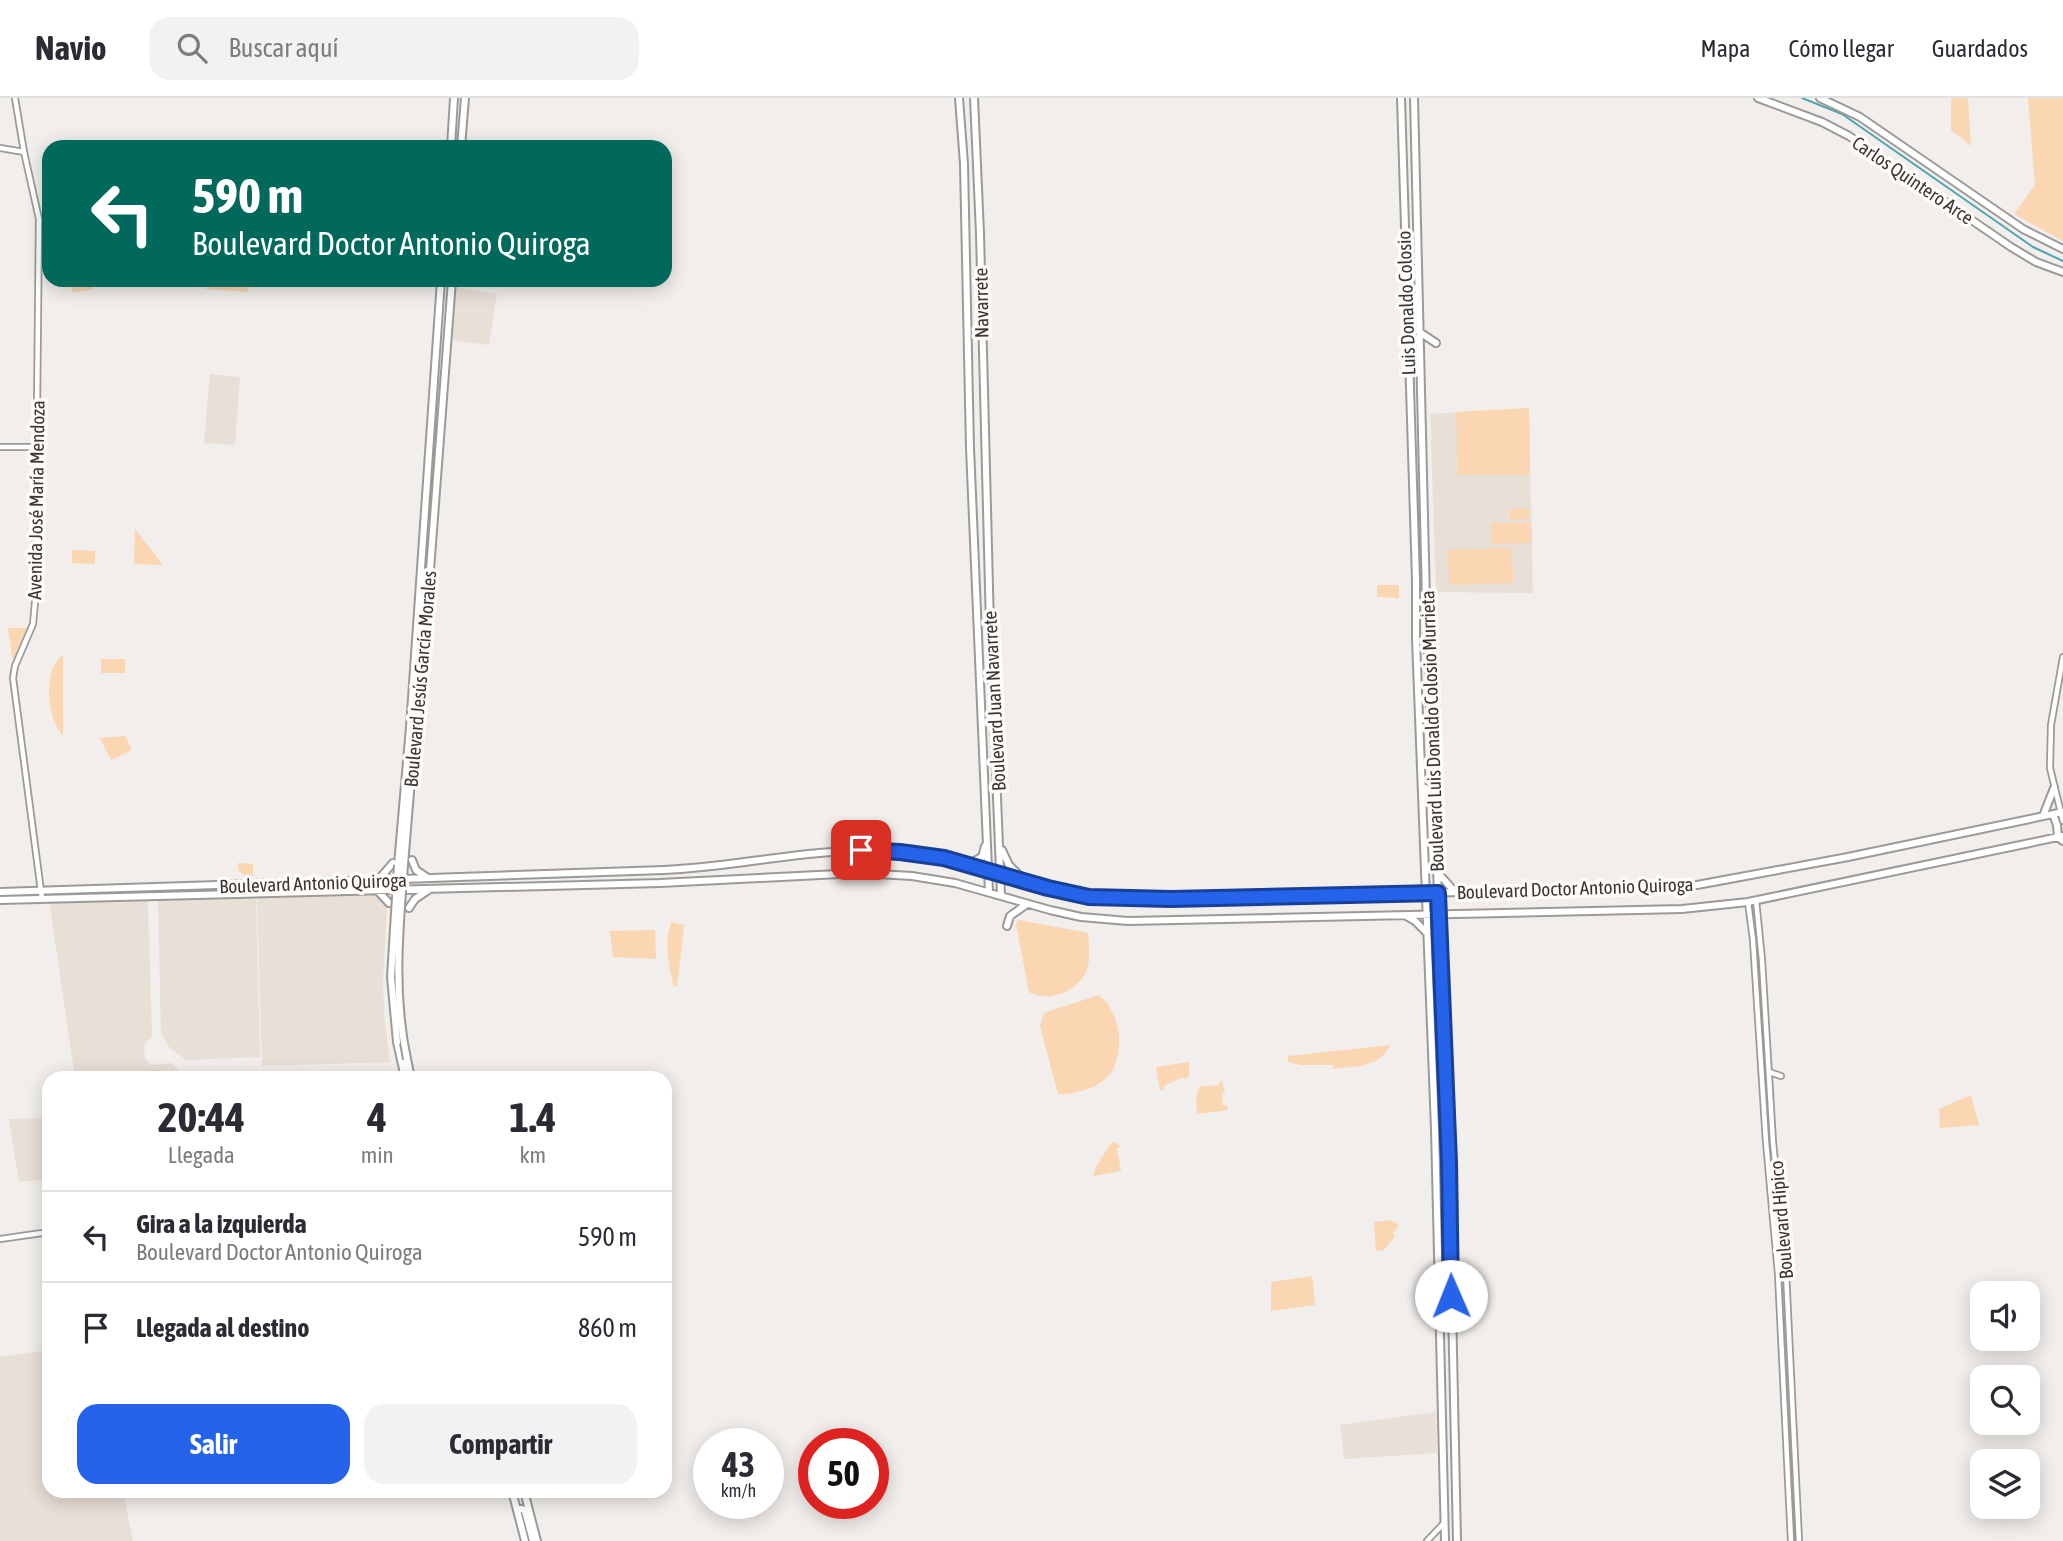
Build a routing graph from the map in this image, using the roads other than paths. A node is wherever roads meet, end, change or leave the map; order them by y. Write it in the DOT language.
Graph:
graph roads {
  1 [pos="15,98"];
  2 [pos="454,98"];
  3 [pos="465,98"];
  4 [pos="959,98"];
  5 [pos="974,98"];
  6 [pos="1401,98"];
  7 [pos="1414,98"];
  8 [pos="1758,98"];
  9 [pos="1820,98"];
  10 [pos="451,140"];
  11 [pos="462,140"];
  12 [pos="0,148"];
  13 [pos="1403,151"];
  14 [pos="24,152"];
  15 [pos="1417,168"];
  16 [pos="2063,249"];
  17 [pos="2063,272"];
  18 [pos="441,287"];
  19 [pos="451,287"];
  20 [pos="1421,333"];
  21 [pos="1436,343"];
  22 [pos="1409,409"];
  23 [pos="1423,426"];
  24 [pos="1410,438"];
  25 [pos="0,447"];
  26 [pos="36,447"];
  27 [pos="1423,453"];
  28 [pos="972,507"];
  29 [pos="987,507"];
  30 [pos="1413,508"];
  31 [pos="1424,508"];
  32 [pos="1416,590"];
  33 [pos="1426,600"];
  34 [pos="2063,657"];
  35 [pos="1418,696"];
  36 [pos="1432,713"];
  37 [pos="413,727"];
  38 [pos="1420,755"];
  39 [pos="2054,788"];
  40 [pos="1436,803"];
  41 [pos="2059,813"];
  42 [pos="2043,816"];
  43 [pos="2063,821"];
  44 [pos="2061,838"];
  45 [pos="987,841"];
  46 [pos="1001,850"];
  47 [pos="987,851"];
  48 [pos="412,860"];
  49 [pos="393,863"];
  50 [pos="969,863"];
  51 [pos="988,869"];
  52 [pos="625,871"];
  53 [pos="641,871"];
  54 [pos="1424,873"];
  55 [pos="1437,873"];
  56 [pos="1000,874"];
  57 [pos="430,879"];
  58 [pos="377,881"];
  59 [pos="1026,882"];
  60 [pos="625,883"];
  61 [pos="611,884"];
  62 [pos="376,889"];
  63 [pos="430,889"];
  64 [pos="0,892"];
  65 [pos="989,892"];
  66 [pos="1455,892"];
  67 [pos="1409,893"];
  68 [pos="1425,893"];
  69 [pos="1438,893"];
  70 [pos="41,895"];
  71 [pos="1001,895"];
  72 [pos="0,900"];
  73 [pos="1756,900"];
  74 [pos="1748,902"];
  75 [pos="389,903"];
  76 [pos="1027,904"];
  77 [pos="409,908"];
  78 [pos="1404,915"];
  79 [pos="1426,915"];
  80 [pos="1439,915"];
  81 [pos="1455,915"];
  82 [pos="1007,926"];
  83 [pos="1426,932"];
  84 [pos="1440,936"];
  85 [pos="403,1071"];
  86 [pos="410,1071"];
  87 [pos="1769,1072"];
  88 [pos="1781,1076"];
  89 [pos="1433,1081"];
  90 [pos="1447,1108"];
  91 [pos="1435,1129"];
  92 [pos="1450,1185"];
  93 [pos="42,1232"];
  94 [pos="0,1239"];
  95 [pos="1788,1340"];
  96 [pos="1781,1341"];
  97 [pos="514,1498"];
  98 [pos="526,1498"];
  99 [pos="517,1508"];
  100 [pos="1445,1522"];
  101 [pos="525,1541"];
  102 [pos="535,1541"];
  103 [pos="1427,1541"];
  104 [pos="1446,1541"];
  105 [pos="1457,1541"];
  106 [pos="1791,1541"];
  107 [pos="1799,1541"];
  1 -- 14 [label="street, Avenida José María Mendoza"];
  2 -- 10 [label="main road"];
  3 -- 11 [label="main road"];
  4 -- 28 [label="main road, Navarrete"];
  5 -- 29 [label="main road, Navarrete"];
  6 -- 13 [label="main road, Luis Donaldo Colosio"];
  7 -- 15 [label="main road, Luis Donaldo Colosio"];
  8 -- 17 [label="main road, Carlos Quintero Arce"];
  9 -- 16 [label="main road, Carlos Quintero Arce"];
  12 -- 14 [label="street"];
  13 -- 15 [label="main road"];
  13 -- 22 [label="main road, Luis Donaldo Colosio"];
  14 -- 26 [label="street, Avenida José María Mendoza"];
  15 -- 20 [label="main road, Luis Donaldo Colosio"];
  18 -- 37 [label="main road, Boulevard Jesús García Morales"];
  19 -- 37 [label="main road, Boulevard Jesús García Morales"];
  20 -- 21 [label="main road"];
  20 -- 23 [label="main road, Luis Donaldo Colosio"];
  22 -- 23 [label="main road"];
  22 -- 24 [label="main road, Luis Donaldo Colosio"];
  23 -- 27 [label="main road, Luis Donaldo Colosio"];
  24 -- 27 [label="main road"];
  24 -- 30 [label="main road, Luis Donaldo Colosio"];
  25 -- 26 [label="street"];
  26 -- 70 [label="street, Avenida José María Mendoza"];
  27 -- 31 [label="main road, Luis Donaldo Colosio"];
  28 -- 45 [label="main road, Boulevard Juan Navarrete"];
  29 -- 46 [label="main road, Boulevard Juan Navarrete"];
  30 -- 32 [label="main road, Boulevard Luis Donaldo Colosio Murrieta"];
  31 -- 33 [label="main road, Boulevard Luis Donaldo Colosio Murrieta"];
  32 -- 33 [label="main road"];
  32 -- 35 [label="main road, Boulevard Luis Donaldo Colosio Murrieta"];
  33 -- 36 [label="main road, Boulevard Luis Donaldo Colosio Murrieta"];
  34 -- 39 [label="street"];
  35 -- 36 [label="main road"];
  35 -- 38 [label="main road, Boulevard Luis Donaldo Colosio Murrieta"];
  36 -- 40 [label="main road, Boulevard Luis Donaldo Colosio Murrieta"];
  37 -- 85 [label="main road, Boulevard Jesús García Morales, bridge"];
  37 -- 86 [label="main road, Boulevard Jesús García Morales, bridge"];
  38 -- 40 [label="main road"];
  38 -- 54 [label="main road, Boulevard Luis Donaldo Colosio Murrieta"];
  39 -- 41 [label="street"];
  39 -- 42 [label="main road"];
  40 -- 55 [label="main road, Boulevard Luis Donaldo Colosio Murrieta"];
  41 -- 42 [label="main road, Boulevard Doctor Antonio Quiroga"];
  41 -- 43 [label="street"];
  41 -- 44 [label="main road"];
  42 -- 66 [label="main road, Boulevard Doctor Antonio Quiroga"];
  44 -- 73 [label="main road, Boulevard Doctor Antonio Quiroga"];
  45 -- 47 [label="main road, Boulevard Juan Navarrete"];
  45 -- 50 [label="main road"];
  46 -- 47 [label="main road"];
  46 -- 56 [label="main road, Boulevard Juan Navarrete"];
  46 -- 59 [label="main road"];
  47 -- 51 [label="main road, Boulevard Juan Navarrete"];
  48 -- 57 [label="main road"];
  49 -- 58 [label="main road"];
  50 -- 51 [label="main road, Boulevard Doctor Antonio Quiroga"];
  50 -- 53 [label="main road, Boulevard Doctor Antonio Quiroga"];
  51 -- 56 [label="main road, Boulevard Doctor Antonio Quiroga"];
  51 -- 65 [label="main road, Boulevard Juan Navarrete"];
  52 -- 53 [label="main road, Boulevard Doctor Antonio Quiroga"];
  52 -- 57 [label="main road, Boulevard Antonio Quiroga"];
  53 -- 61 [label="main road"];
  54 -- 67 [label="main road"];
  54 -- 68 [label="main road, Boulevard Luis Donaldo Colosio Murrieta"];
  55 -- 66 [label="main road"];
  55 -- 69 [label="main road, Boulevard Luis Donaldo Colosio Murrieta"];
  56 -- 59 [label="main road, Boulevard Doctor Antonio Quiroga"];
  56 -- 71 [label="main road, Boulevard Juan Navarrete"];
  57 -- 58 [label="main road, Boulevard Antonio Quiroga"];
  58 -- 70 [label="main road, Boulevard Antonio Quiroga"];
  59 -- 67 [label="main road, Boulevard Doctor Antonio Quiroga"];
  60 -- 61 [label="main road, Boulevard Antonio Quiroga"];
  60 -- 65 [label="main road, Boulevard Doctor Antonio Quiroga"];
  61 -- 63 [label="main road, Boulevard Antonio Quiroga"];
  62 -- 63 [label="main road, Boulevard Antonio Quiroga"];
  62 -- 70 [label="main road, Boulevard Antonio Quiroga"];
  62 -- 75 [label="main road"];
  63 -- 77 [label="main road"];
  64 -- 70 [label="main road, Boulevard Antonio Quiroga"];
  65 -- 71 [label="main road, Boulevard Doctor Antonio Quiroga"];
  66 -- 69 [label="main road, Boulevard Doctor Antonio Quiroga"];
  67 -- 68 [label="main road, Boulevard Doctor Antonio Quiroga"];
  68 -- 69 [label="main road, Boulevard Doctor Antonio Quiroga"];
  68 -- 79 [label="main road, Boulevard Luis Donaldo Colosio Murrieta"];
  69 -- 80 [label="main road, Boulevard Luis Donaldo Colosio Murrieta"];
  70 -- 72 [label="main road, Boulevard Antonio Quiroga"];
  71 -- 76 [label="main road, Boulevard Doctor Antonio Quiroga"];
  73 -- 74 [label="main road, Boulevard Doctor Antonio Quiroga"];
  73 -- 87 [label="street, Boulevard Hípico"];
  74 -- 81 [label="main road, Boulevard Doctor Antonio Quiroga"];
  74 -- 96 [label="street, Boulevard Hípico"];
  76 -- 78 [label="main road, Boulevard Doctor Antonio Quiroga"];
  76 -- 82 [label="main road"];
  78 -- 79 [label="main road, Boulevard Doctor Antonio Quiroga"];
  78 -- 83 [label="main road"];
  79 -- 80 [label="main road, Boulevard Doctor Antonio Quiroga"];
  79 -- 83 [label="main road, Boulevard Luis Donaldo Colosio Murrieta"];
  80 -- 81 [label="main road, Boulevard Doctor Antonio Quiroga"];
  80 -- 84 [label="main road, Boulevard Luis Donaldo Colosio Murrieta"];
  81 -- 84 [label="main road"];
  83 -- 89 [label="main road, Boulevard Luis Donaldo Colosio Murrieta"];
  84 -- 90 [label="main road, Boulevard Luis Donaldo Colosio Murrieta"];
  87 -- 88 [label="street"];
  87 -- 95 [label="street, Boulevard Hípico"];
  89 -- 90 [label="main road"];
  89 -- 91 [label="main road, Boulevard Luis Donaldo Colosio Murrieta"];
  90 -- 92 [label="main road, Boulevard Luis Donaldo Colosio Murrieta"];
  91 -- 92 [label="main road"];
  91 -- 100 [label="main road, Boulevard Luis Donaldo Colosio Murrieta"];
  92 -- 105 [label="main road, Boulevard Luis Donaldo Colosio Murrieta"];
  93 -- 94 [label="street"];
  95 -- 96 [label="street"];
  95 -- 107 [label="street, Boulevard Hípico"];
  96 -- 106 [label="street, Boulevard Hípico"];
  97 -- 99 [label="main road"];
  98 -- 102 [label="main road"];
  99 -- 101 [label="main road"];
  99 -- 102 [label="main road"];
  100 -- 103 [label="street"];
  100 -- 104 [label="main road, Boulevard Luis Donaldo Colosio Murrieta"];
}
